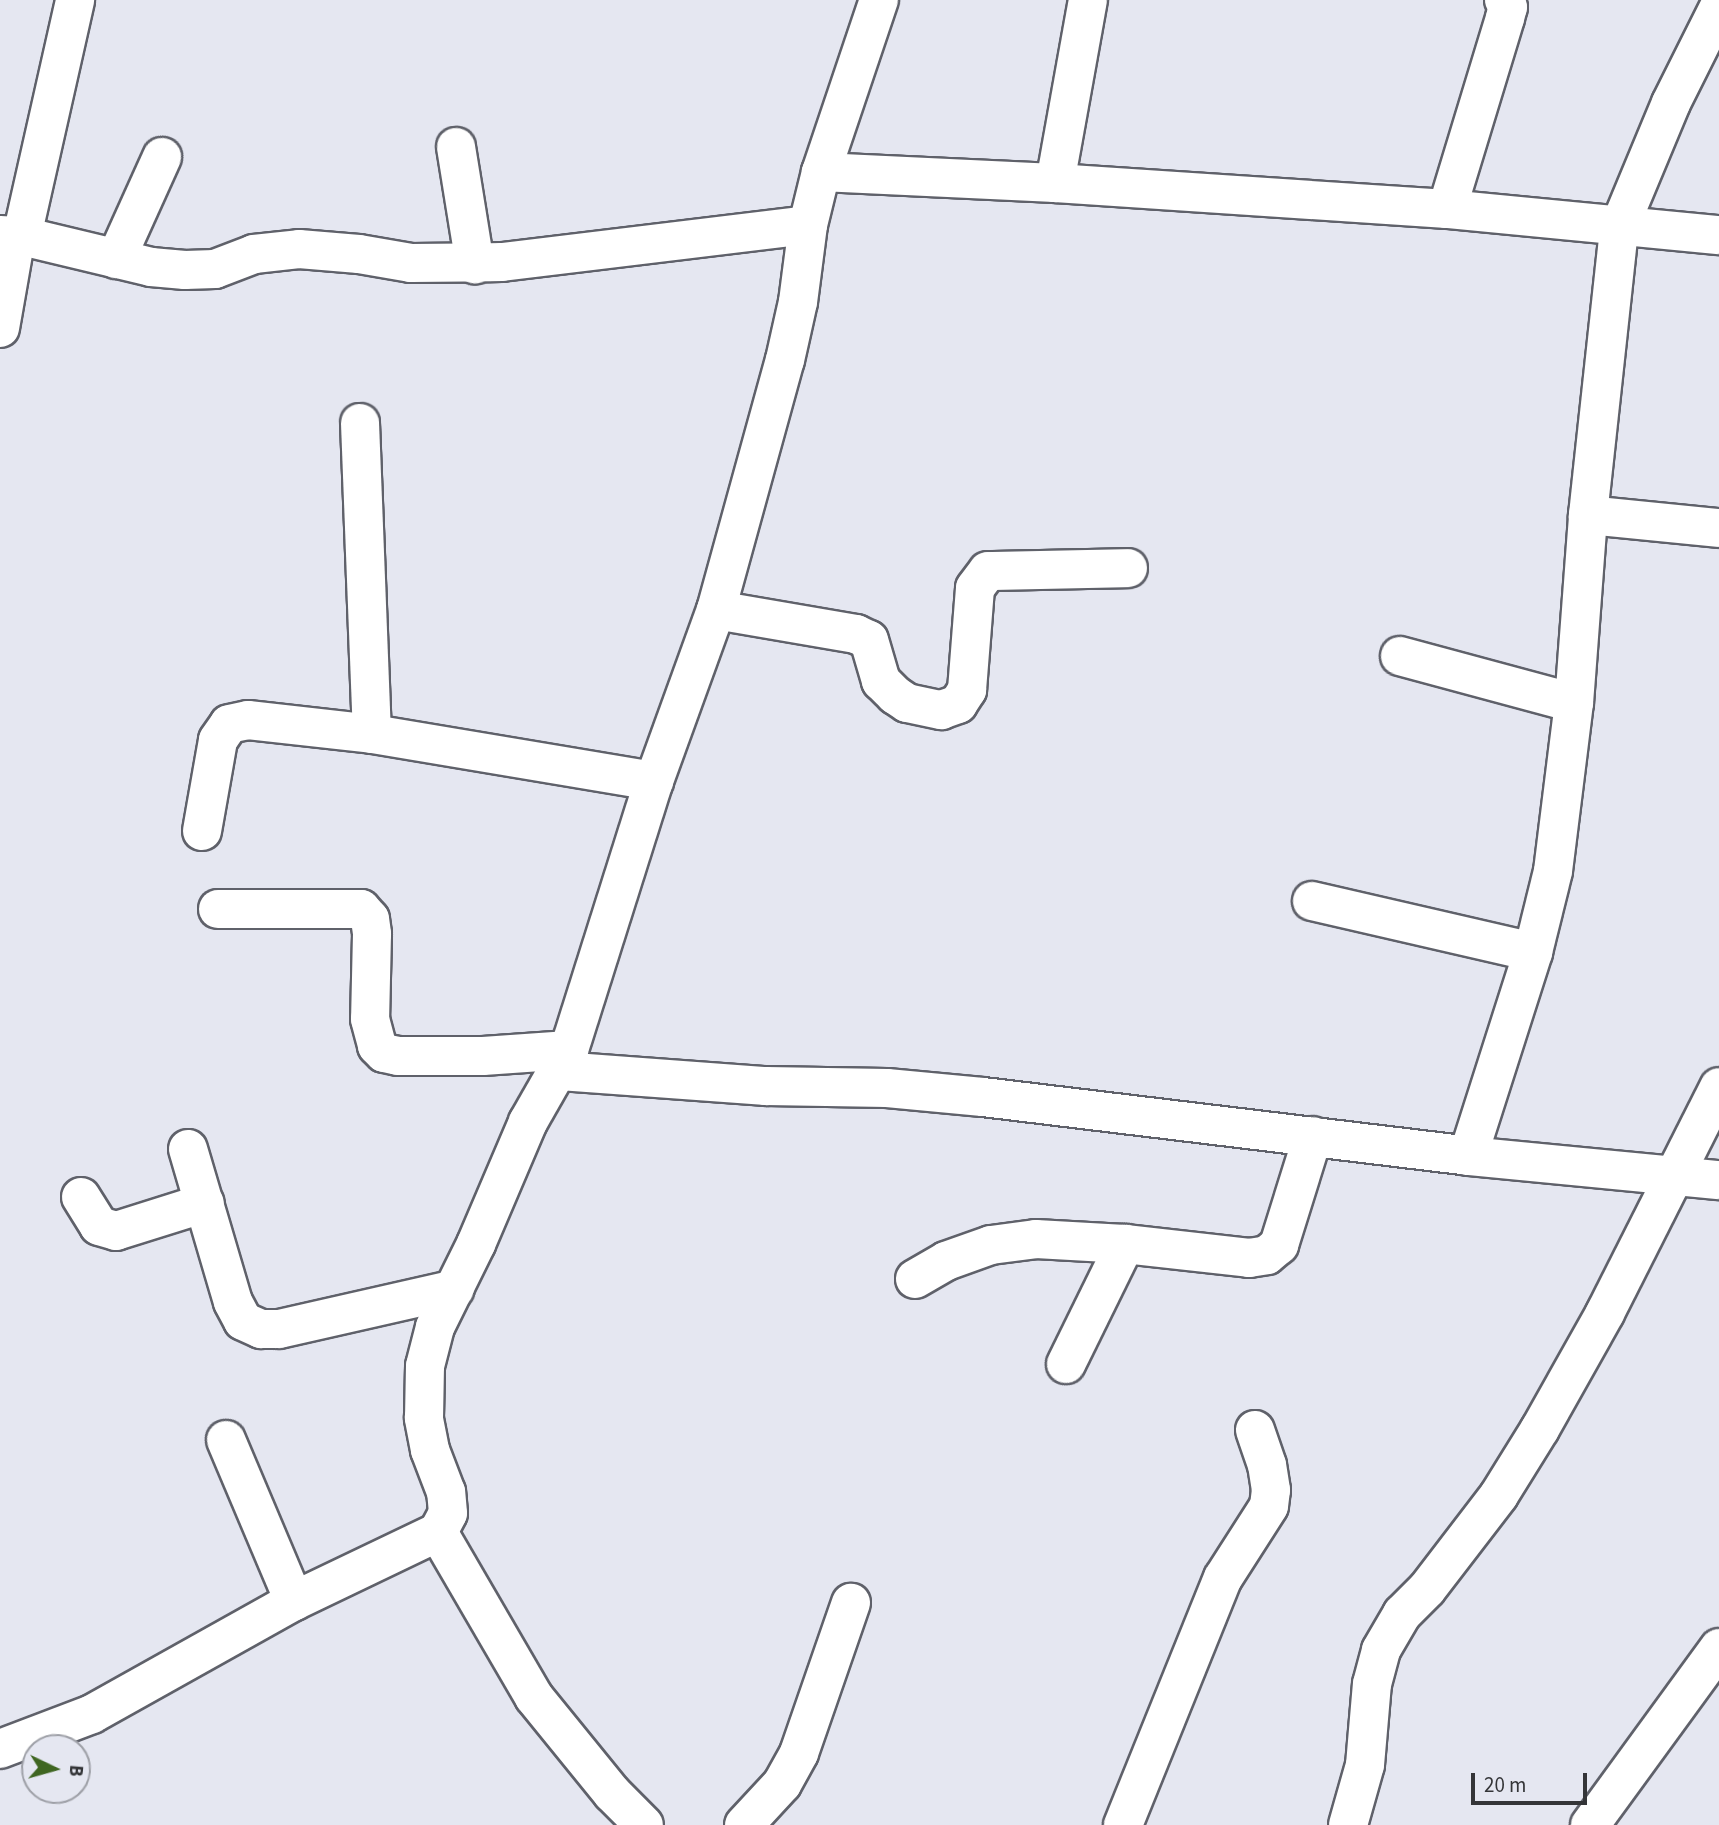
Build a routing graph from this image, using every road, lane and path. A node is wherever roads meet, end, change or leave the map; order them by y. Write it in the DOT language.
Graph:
graph roads {
  1 [pos="75,0"];
  2 [pos="879,0"];
  3 [pos="1088,0"];
  4 [pos="1504,0"];
  5 [pos="1719,7"];
  6 [pos="456,147"];
  7 [pos="162,157"];
  8 [pos="821,172"];
  9 [pos="1055,183"];
  10 [pos="1447,209"];
  11 [pos="808,225"];
  12 [pos="1619,228"];
  13 [pos="1719,235"];
  14 [pos="12,236"];
  15 [pos="116,259"];
  16 [pos="475,264"];
  17 [pos="0,328"];
  18 [pos="360,423"];
  19 [pos="1588,515"];
  20 [pos="1719,528"];
  21 [pos="1128,568"];
  22 [pos="716,610"];
  23 [pos="1400,656"];
  24 [pos="1574,703"];
  25 [pos="372,734"];
  26 [pos="654,781"];
  27 [pos="202,831"];
  28 [pos="1312,901"];
  29 [pos="218,909"];
  30 [pos="1533,952"];
  31 [pos="564,1061"];
  32 [pos="1719,1087"];
  33 [pos="1313,1136"];
  34 [pos="188,1149"];
  35 [pos="1468,1156"];
  36 [pos="1677,1175"];
  37 [pos="1719,1180"];
  38 [pos="81,1197"];
  39 [pos="205,1203"];
  40 [pos="1125,1244"];
  41 [pos="915,1279"];
  42 [pos="454,1289"];
  43 [pos="1066,1364"];
  44 [pos="1255,1430"];
  45 [pos="226,1440"];
  46 [pos="438,1532"];
  47 [pos="294,1601"];
  48 [pos="851,1603"];
  49 [pos="1719,1648"];
  50 [pos="0,1749"];
  51 [pos="644,1825"];
  52 [pos="744,1825"];
  53 [pos="1123,1825"];
  54 [pos="1348,1825"];
  55 [pos="1590,1825"];
  1 -- 14 [label="street"];
  2 -- 8 [label="street"];
  3 -- 9 [label="street"];
  4 -- 10 [label="street"];
  5 -- 12 [label="street"];
  6 -- 16 [label="street"];
  7 -- 15 [label="street"];
  8 -- 9 [label="street"];
  8 -- 11 [label="street"];
  9 -- 10 [label="street"];
  10 -- 12 [label="street"];
  11 -- 16 [label="street"];
  11 -- 22 [label="street"];
  12 -- 13 [label="street"];
  12 -- 19 [label="street"];
  14 -- 15 [label="street"];
  14 -- 17 [label="street"];
  15 -- 16 [label="street"];
  18 -- 25 [label="street"];
  19 -- 20 [label="street"];
  19 -- 24 [label="street"];
  21 -- 22 [label="street"];
  22 -- 26 [label="street"];
  23 -- 24 [label="street"];
  24 -- 30 [label="street"];
  25 -- 26 [label="street"];
  25 -- 27 [label="street"];
  26 -- 31 [label="street"];
  28 -- 30 [label="street"];
  29 -- 31 [label="street"];
  30 -- 35 [label="street"];
  31 -- 33 [label="street"];
  31 -- 42 [label="street"];
  32 -- 36 [label="street"];
  33 -- 35 [label="street"];
  33 -- 40 [label="street"];
  34 -- 39 [label="street"];
  35 -- 36 [label="street"];
  36 -- 37 [label="street"];
  36 -- 54 [label="street"];
  38 -- 39 [label="street"];
  39 -- 42 [label="street"];
  40 -- 41 [label="street"];
  40 -- 43 [label="street"];
  42 -- 46 [label="street"];
  44 -- 53 [label="street"];
  45 -- 47 [label="street"];
  46 -- 47 [label="street"];
  46 -- 51 [label="street"];
  47 -- 50 [label="street"];
  48 -- 52 [label="street"];
  49 -- 55 [label="street"];
}
